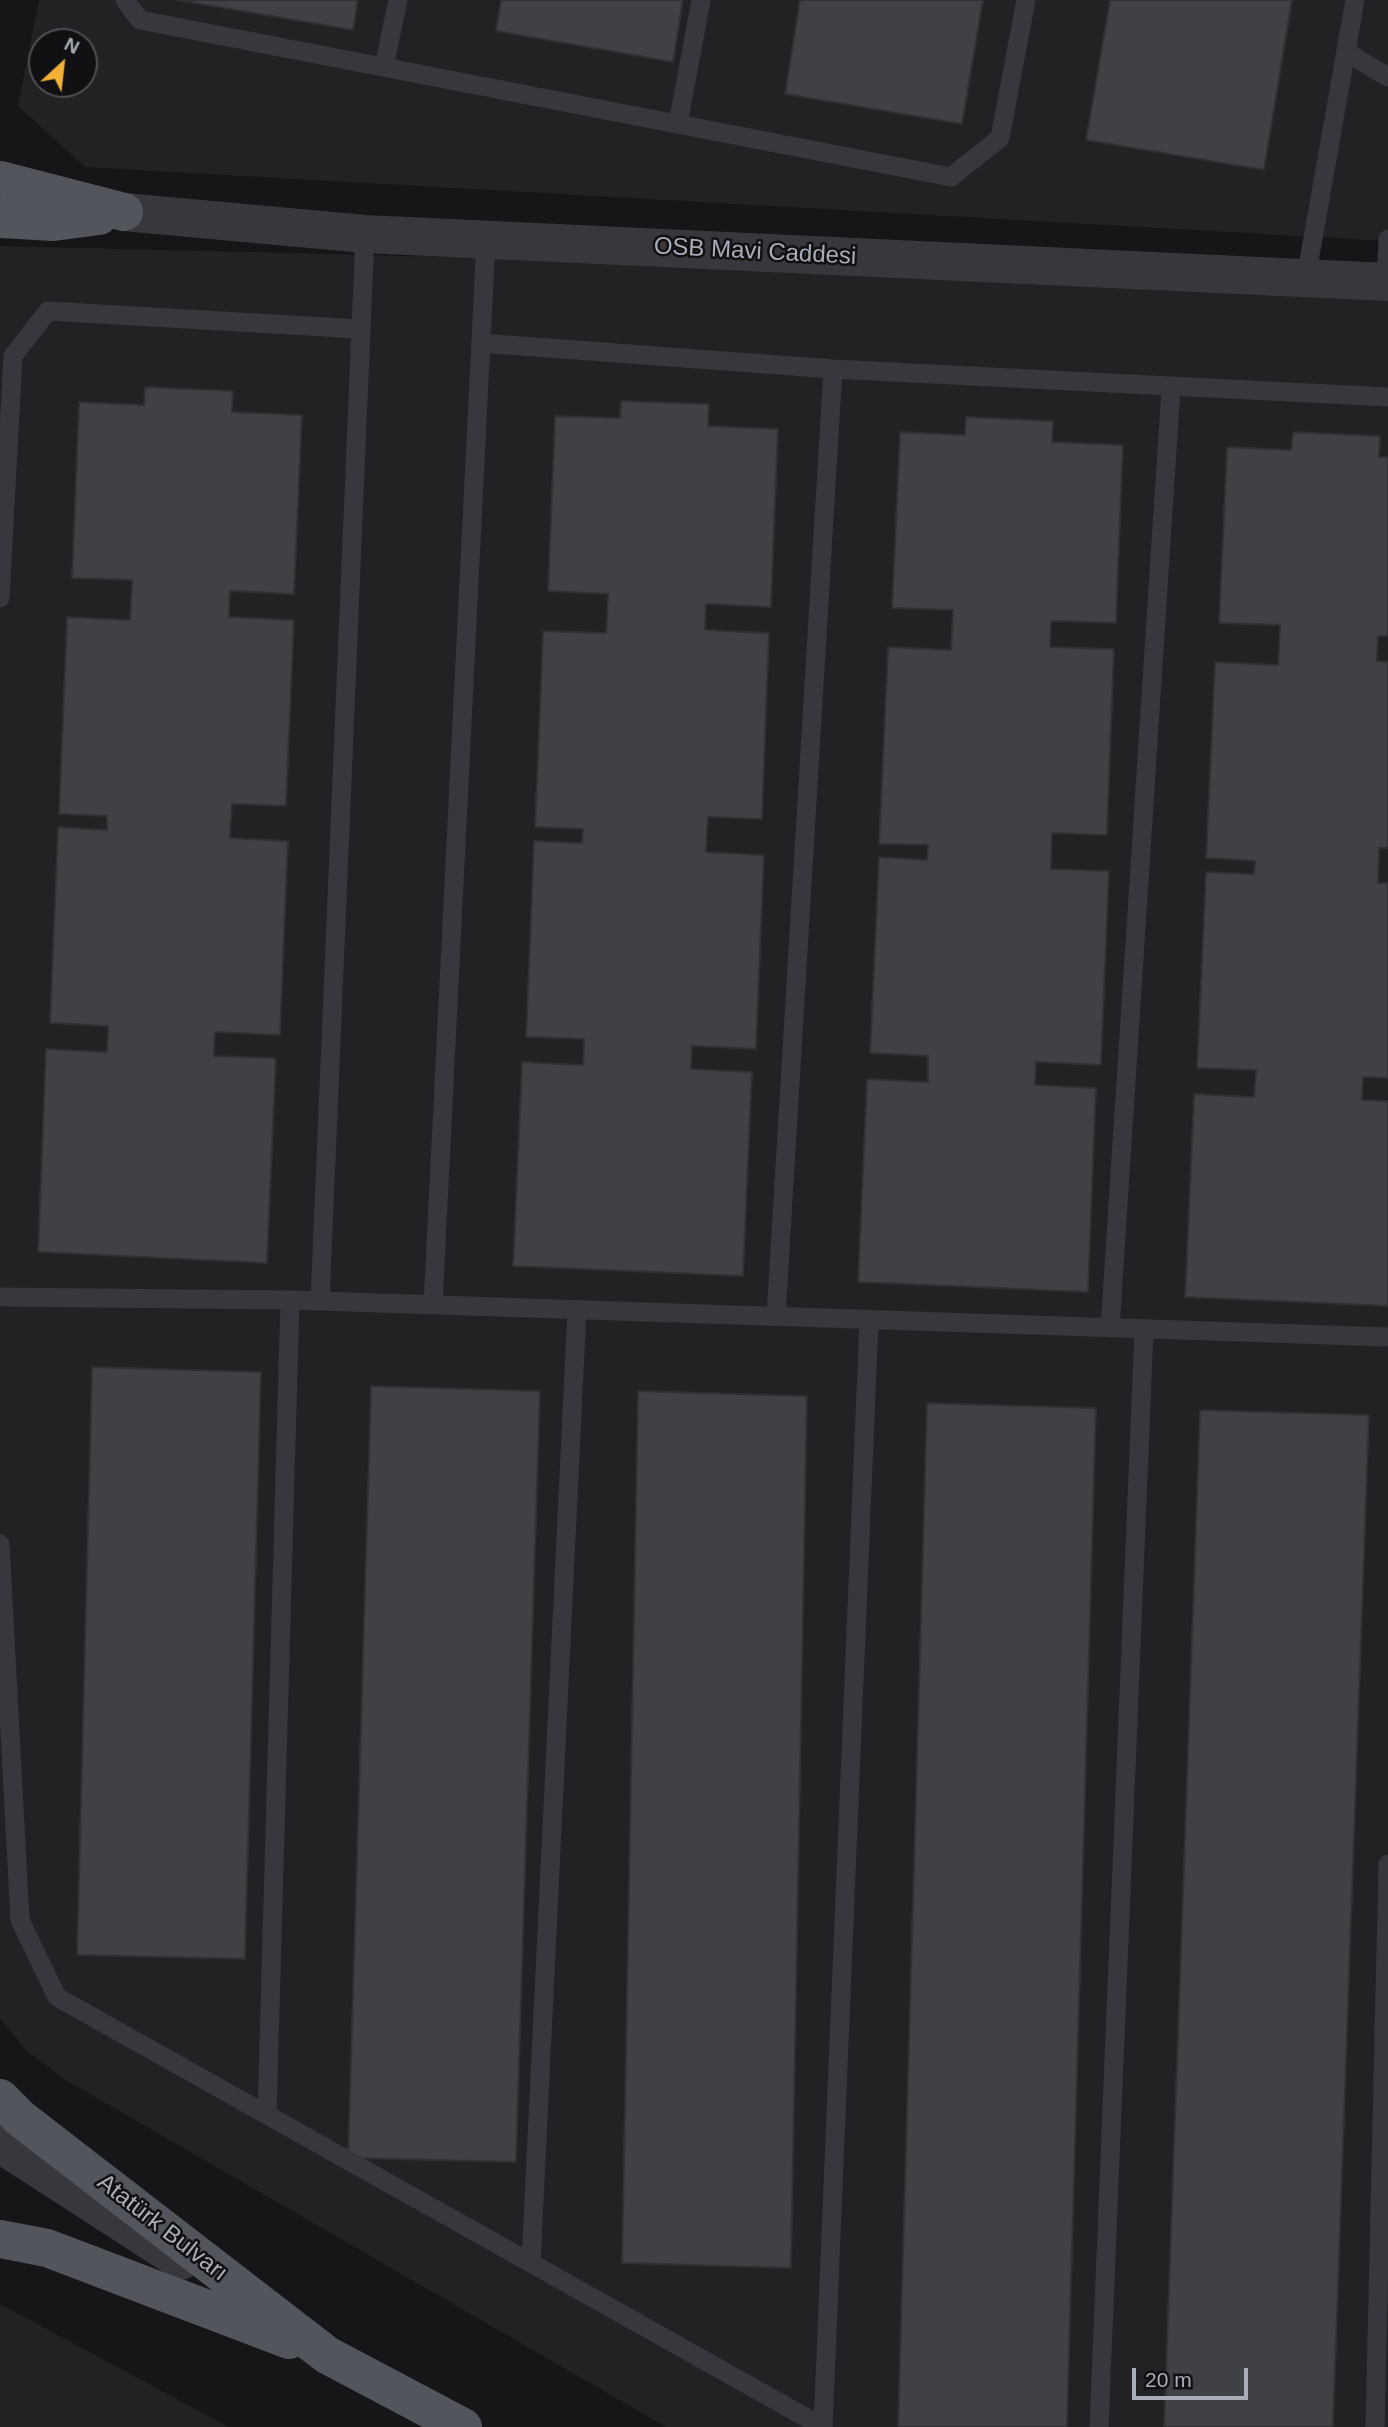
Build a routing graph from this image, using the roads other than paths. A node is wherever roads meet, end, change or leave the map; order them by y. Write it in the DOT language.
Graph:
graph roads {
  1 [pos="125,0"];
  2 [pos="398,0"];
  3 [pos="701,0"];
  4 [pos="1026,0"];
  5 [pos="1355,0"];
  6 [pos="1346,52"];
  7 [pos="384,67"];
  8 [pos="1388,77"];
  9 [pos="678,124"];
  10 [pos="0,180"];
  11 [pos="124,212"];
  12 [pos="0,219"];
  13 [pos="365,234"];
  14 [pos="1388,239"];
  15 [pos="486,240"];
  16 [pos="1306,278"];
  17 [pos="1387,282"];
  18 [pos="360,329"];
  19 [pos="481,342"];
  20 [pos="833,369"];
  21 [pos="1171,388"];
  22 [pos="1388,397"];
  23 [pos="0,598"];
  24 [pos="0,1297"];
  25 [pos="290,1300"];
  26 [pos="320,1301"];
  27 [pos="433,1305"];
  28 [pos="577,1310"];
  29 [pos="776,1316"];
  30 [pos="869,1320"];
  31 [pos="1110,1328"];
  32 [pos="1144,1329"];
  33 [pos="1388,1337"];
  34 [pos="0,1544"];
  35 [pos="1388,1864"];
  36 [pos="1387,1898"];
  37 [pos="0,2098"];
  38 [pos="267,2115"];
  39 [pos="0,2144"];
  40 [pos="0,2239"];
  41 [pos="531,2263"];
  42 [pos="327,2355"];
  43 [pos="463,2427"];
  44 [pos="823,2427"];
  45 [pos="1099,2427"];
  46 [pos="1375,2427"];
  1 -- 7 [label="lane"];
  2 -- 7 [label="lane"];
  3 -- 9 [label="lane"];
  4 -- 9 [label="lane"];
  5 -- 6 [label="lane"];
  6 -- 8 [label="lane"];
  6 -- 16 [label="lane"];
  7 -- 9 [label="lane"];
  10 -- 11 [label="main road"];
  11 -- 12 [label="main road"];
  11 -- 13 [label="street, OSB Mavi Caddesi"];
  13 -- 15 [label="street, OSB Mavi Caddesi"];
  13 -- 18 [label="lane"];
  14 -- 17 [label="lane"];
  15 -- 16 [label="street, OSB Mavi Caddesi"];
  15 -- 19 [label="lane"];
  16 -- 17 [label="street, OSB Mavi Caddesi"];
  18 -- 23 [label="lane"];
  18 -- 26 [label="lane"];
  19 -- 20 [label="lane"];
  19 -- 27 [label="lane"];
  20 -- 21 [label="lane"];
  20 -- 29 [label="lane"];
  21 -- 22 [label="lane"];
  21 -- 31 [label="lane"];
  24 -- 25 [label="lane"];
  25 -- 26 [label="lane"];
  25 -- 38 [label="lane"];
  26 -- 27 [label="lane"];
  27 -- 28 [label="lane"];
  28 -- 29 [label="lane"];
  28 -- 41 [label="lane"];
  29 -- 30 [label="lane"];
  30 -- 31 [label="lane"];
  30 -- 44 [label="lane"];
  31 -- 32 [label="lane"];
  32 -- 33 [label="lane"];
  32 -- 45 [label="lane"];
  34 -- 38 [label="lane"];
  35 -- 36 [label="lane"];
  36 -- 46 [label="lane"];
  37 -- 42 [label="main road, Atatürk Bulvarı"];
  38 -- 41 [label="lane"];
  39 -- 42 [label="street, Atatürk Bulvarı"];
  40 -- 42 [label="main road"];
  41 -- 44 [label="lane"];
  42 -- 43 [label="main road, Atatürk Bulvarı"];
}
